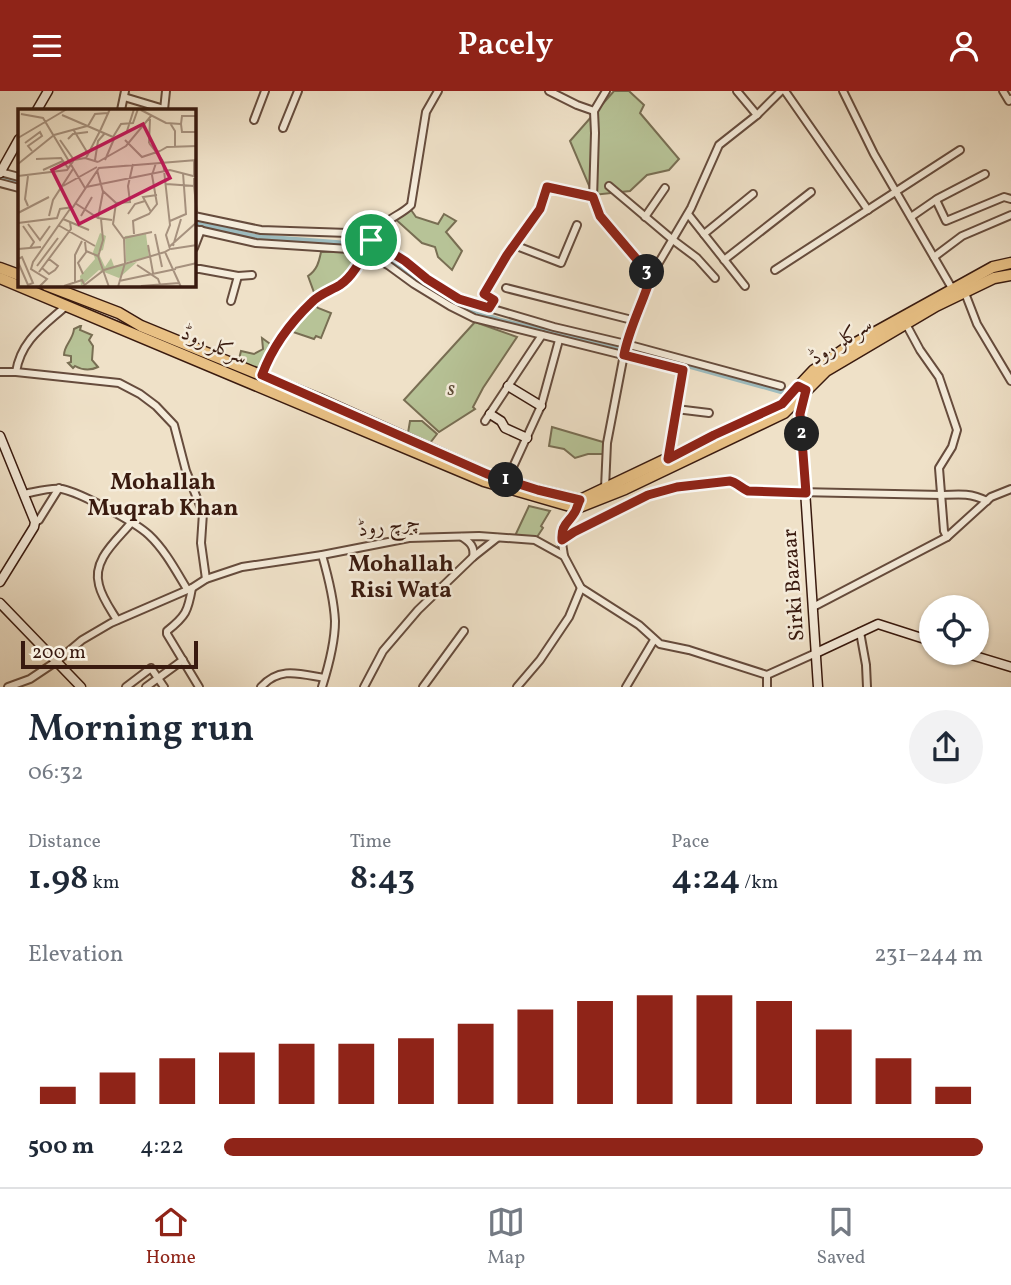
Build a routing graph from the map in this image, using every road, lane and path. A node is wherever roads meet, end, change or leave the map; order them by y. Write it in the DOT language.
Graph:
graph roads {
  1 [pos="48,91"];
  2 [pos="166,91"];
  3 [pos="265,91"];
  4 [pos="298,91"];
  5 [pos="438,91"];
  6 [pos="549,91"];
  7 [pos="606,91"];
  8 [pos="737,91"];
  9 [pos="783,91"];
  10 [pos="843,91"];
  11 [pos="1003,91"];
  12 [pos="124,94"];
  13 [pos="1011,99"];
  14 [pos="38,109"];
  15 [pos="164,109"];
  16 [pos="594,111"];
  17 [pos="757,115"];
  18 [pos="254,120"];
  19 [pos="283,128"];
  20 [pos="18,141"];
  21 [pos="960,150"];
  22 [pos="0,172"];
  23 [pos="985,174"];
  24 [pos="18,177"];
  25 [pos="0,183"];
  26 [pos="609,186"];
  27 [pos="18,188"];
  28 [pos="665,188"];
  29 [pos="811,192"];
  30 [pos="896,192"];
  31 [pos="753,194"];
  32 [pos="593,197"];
  33 [pos="936,199"];
  34 [pos="1011,199"];
  35 [pos="867,210"];
  36 [pos="688,214"];
  37 [pos="1011,215"];
  38 [pos="196,216"];
  39 [pos="645,217"];
  40 [pos="911,218"];
  41 [pos="577,225"];
  42 [pos="198,229"];
  43 [pos="704,234"];
  44 [pos="371,240"];
  45 [pos="673,240"];
  46 [pos="514,245"];
  47 [pos="364,254"];
  48 [pos="934,257"];
  49 [pos="724,260"];
  50 [pos="1011,263"];
  51 [pos="0,268"];
  52 [pos="196,269"];
  53 [pos="775,270"];
  54 [pos="18,275"];
  55 [pos="252,275"];
  56 [pos="1011,275"];
  57 [pos="238,276"];
  58 [pos="651,276"];
  59 [pos="0,278"];
  60 [pos="715,278"];
  61 [pos="18,282"];
  62 [pos="745,286"];
  63 [pos="47,288"];
  64 [pos="506,288"];
  65 [pos="953,290"];
  66 [pos="965,293"];
  67 [pos="231,301"];
  68 [pos="66,306"];
  69 [pos="489,308"];
  70 [pos="636,321"];
  71 [pos="906,324"];
  72 [pos="542,335"];
  73 [pos="559,340"];
  74 [pos="626,344"];
  75 [pos="846,354"];
  76 [pos="624,355"];
  77 [pos="0,372"];
  78 [pos="16,372"];
  79 [pos="262,375"];
  80 [pos="1011,381"];
  81 [pos="258,385"];
  82 [pos="508,386"];
  83 [pos="781,386"];
  84 [pos="802,388"];
  85 [pos="785,406"];
  86 [pos="541,407"];
  87 [pos="677,409"];
  88 [pos="709,413"];
  89 [pos="487,417"];
  90 [pos="0,436"];
  91 [pos="527,438"];
  92 [pos="668,459"];
  93 [pos="507,480"];
  94 [pos="59,488"];
  95 [pos="605,488"];
  96 [pos="1011,489"];
  97 [pos="806,493"];
  98 [pos="24,494"];
  99 [pos="942,495"];
  100 [pos="987,501"];
  101 [pos="578,504"];
  102 [pos="35,522"];
  103 [pos="131,523"];
  104 [pos="461,536"];
  105 [pos="499,537"];
  106 [pos="947,537"];
  107 [pos="562,540"];
  108 [pos="322,555"];
  109 [pos="564,556"];
  110 [pos="473,557"];
  111 [pos="206,579"];
  112 [pos="0,582"];
  113 [pos="190,588"];
  114 [pos="581,588"];
  115 [pos="0,603"];
  116 [pos="813,607"];
  117 [pos="117,620"];
  118 [pos="464,631"];
  119 [pos="860,632"];
  120 [pos="919,637"];
  121 [pos="654,640"];
  122 [pos="816,653"];
  123 [pos="183,660"];
  124 [pos="989,660"];
  125 [pos="57,661"];
  126 [pos="1011,667"];
  127 [pos="767,675"];
  128 [pos="158,678"];
  129 [pos="324,678"];
  130 [pos="8,687"];
  131 [pos="80,687"];
  132 [pos="126,687"];
  133 [pos="146,687"];
  134 [pos="164,687"];
  135 [pos="199,687"];
  136 [pos="261,687"];
  137 [pos="322,687"];
  138 [pos="364,687"];
  139 [pos="423,687"];
  140 [pos="517,687"];
  141 [pos="626,687"];
  142 [pos="767,687"];
  143 [pos="818,687"];
  144 [pos="867,687"];
  1 -- 14 [label="street"];
  2 -- 15 [label="street"];
  3 -- 18 [label="street"];
  4 -- 19 [label="street"];
  5 -- 44 [label="street"];
  6 -- 16 [label="street"];
  7 -- 16 [label="street"];
  8 -- 17 [label="street"];
  9 -- 17 [label="street"];
  9 -- 35 [label="street"];
  10 -- 30 [label="street"];
  11 -- 13 [label="street"];
  12 -- 15 [label="street"];
  16 -- 32 [label="street"];
  17 -- 36 [label="street"];
  20 -- 22 [label="street"];
  21 -- 30 [label="street"];
  22 -- 24 [label="street"];
  23 -- 33 [label="street"];
  25 -- 27 [label="street"];
  26 -- 39 [label="street"];
  28 -- 39 [label="street"];
  29 -- 49 [label="street"];
  30 -- 35 [label="street"];
  30 -- 40 [label="street"];
  31 -- 43 [label="street"];
  32 -- 46 [label="street"];
  32 -- 58 [label="street"];
  33 -- 34 [label="street"];
  33 -- 40 [label="street"];
  35 -- 53 [label="street"];
  36 -- 43 [label="street"];
  36 -- 45 [label="street"];
  37 -- 48 [label="street"];
  38 -- 44 [label="street"];
  39 -- 45 [label="street"];
  40 -- 48 [label="street"];
  41 -- 46 [label="street"];
  42 -- 47 [label="street"];
  43 -- 49 [label="street"];
  44 -- 47 [label="street"];
  44 -- 69 [label="street"];
  45 -- 58 [label="street"];
  45 -- 60 [label="street"];
  46 -- 69 [label="street"];
  47 -- 72 [label="street"];
  47 -- 79 [label="street"];
  48 -- 65 [label="street"];
  49 -- 62 [label="street"];
  50 -- 65 [label="main road"];
  51 -- 54 [label="main road"];
  52 -- 57 [label="street"];
  55 -- 57 [label="street"];
  56 -- 66 [label="main road, سرکلر روڈ"];
  57 -- 67 [label="street"];
  58 -- 70 [label="street"];
  59 -- 61 [label="main road, سرکلر روڈ"];
  63 -- 68 [label="main road, سرکلر روڈ"];
  63 -- 79 [label="main road"];
  64 -- 70 [label="street"];
  65 -- 75 [label="main road"];
  66 -- 71 [label="main road, سرکلر روڈ"];
  66 -- 80 [label="street"];
  68 -- 78 [label="street"];
  68 -- 81 [label="main road, سرکلر روڈ"];
  69 -- 74 [label="street"];
  70 -- 74 [label="street"];
  71 -- 75 [label="main road, سرکلر روڈ"];
  71 -- 99 [label="street"];
  72 -- 73 [label="street"];
  72 -- 82 [label="street"];
  73 -- 76 [label="street"];
  73 -- 86 [label="street"];
  74 -- 76 [label="street"];
  74 -- 83 [label="street"];
  75 -- 84 [label="main road, سرکلر روڈ"];
  76 -- 87 [label="street"];
  76 -- 95 [label="street"];
  77 -- 78 [label="street"];
  78 -- 111 [label="street"];
  79 -- 81 [label="main road"];
  79 -- 93 [label="main road"];
  81 -- 101 [label="main road, سرکلر روڈ"];
  82 -- 86 [label="street"];
  82 -- 89 [label="street"];
  84 -- 85 [label="main road, سرکلر روڈ"];
  84 -- 97 [label="street, Sirki Bazaar"];
  85 -- 92 [label="main road"];
  85 -- 101 [label="main road, سرکلر روڈ"];
  86 -- 91 [label="street"];
  87 -- 88 [label="street"];
  87 -- 92 [label="street"];
  89 -- 91 [label="street"];
  90 -- 98 [label="street"];
  91 -- 93 [label="street"];
  92 -- 95 [label="main road"];
  93 -- 101 [label="main road"];
  94 -- 98 [label="street"];
  94 -- 102 [label="street"];
  94 -- 103 [label="street"];
  95 -- 101 [label="main road"];
  96 -- 100 [label="street"];
  97 -- 99 [label="street"];
  97 -- 107 [label="street"];
  97 -- 116 [label="street, Sirki Bazaar"];
  98 -- 102 [label="street"];
  99 -- 100 [label="street"];
  99 -- 106 [label="street"];
  100 -- 106 [label="street"];
  101 -- 107 [label="street"];
  102 -- 112 [label="street"];
  103 -- 113 [label="street"];
  103 -- 117 [label="street"];
  104 -- 105 [label="street, چرچ روڈ"];
  104 -- 108 [label="street, چرچ روڈ"];
  104 -- 110 [label="street"];
  105 -- 109 [label="street, چرچ روڈ"];
  105 -- 110 [label="street"];
  106 -- 116 [label="street"];
  107 -- 109 [label="street"];
  108 -- 111 [label="street, چرچ روڈ"];
  108 -- 129 [label="street"];
  109 -- 114 [label="street"];
  110 -- 138 [label="street"];
  111 -- 113 [label="street, چرچ روڈ"];
  113 -- 117 [label="street, چرچ روڈ"];
  113 -- 123 [label="street"];
  114 -- 121 [label="street"];
  114 -- 140 [label="street"];
  115 -- 125 [label="street"];
  116 -- 122 [label="street, Sirki Bazaar"];
  117 -- 125 [label="street, چرچ روڈ"];
  118 -- 139 [label="street"];
  119 -- 120 [label="street"];
  119 -- 122 [label="street"];
  119 -- 144 [label="street"];
  121 -- 127 [label="street"];
  121 -- 141 [label="street"];
  122 -- 127 [label="street"];
  122 -- 143 [label="street, Sirki Bazaar"];
  123 -- 128 [label="street"];
  123 -- 135 [label="street"];
  124 -- 126 [label="street"];
  125 -- 130 [label="street, چرچ روڈ"];
  125 -- 131 [label="street"];
  127 -- 142 [label="street"];
  128 -- 132 [label="street"];
  128 -- 133 [label="street"];
  128 -- 134 [label="street"];
  129 -- 136 [label="street"];
  129 -- 137 [label="street"];
}
